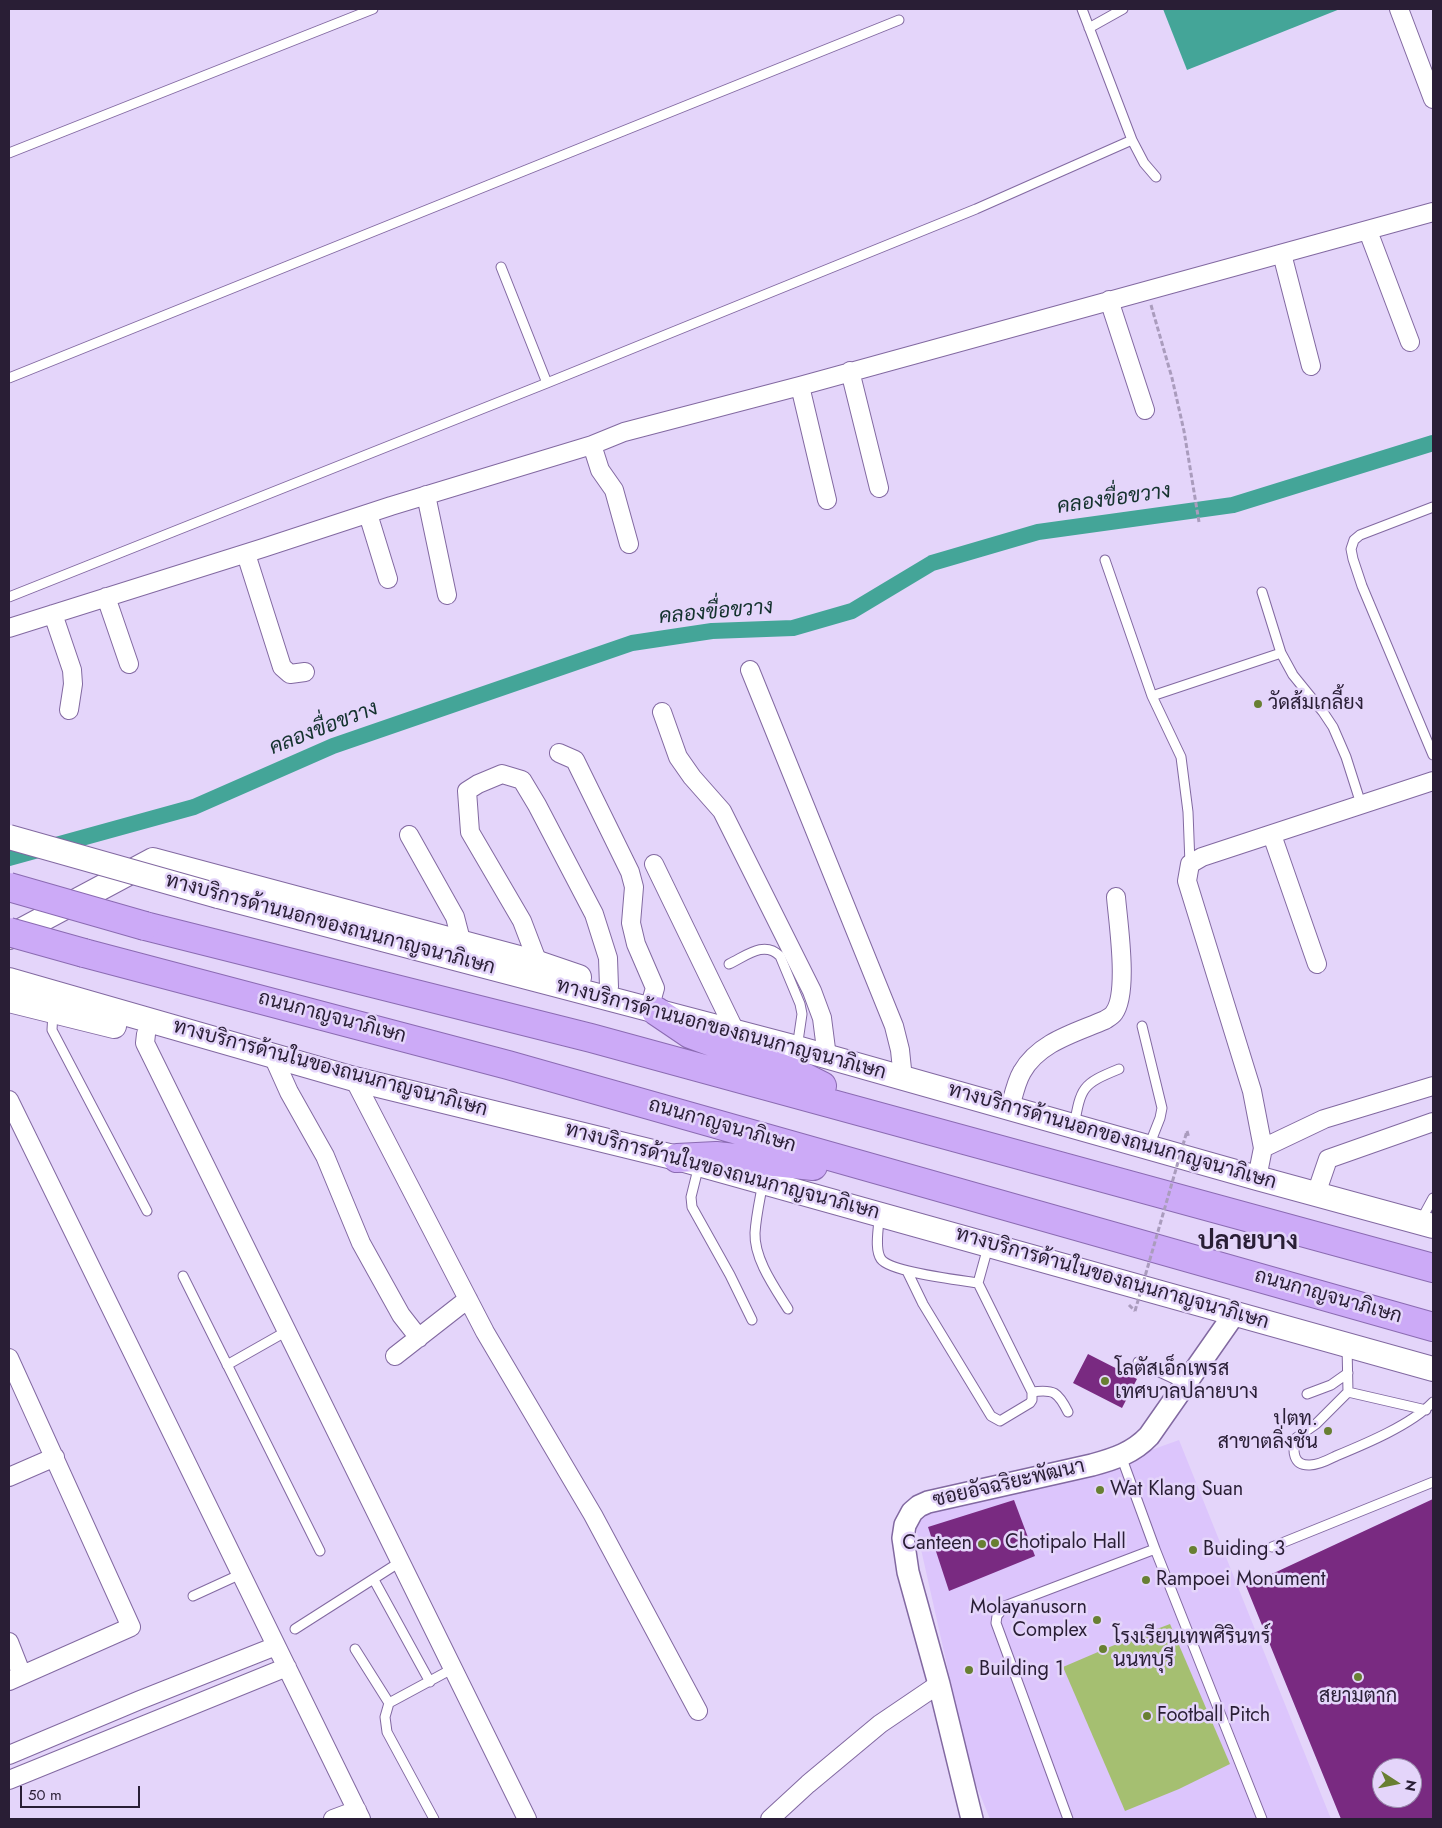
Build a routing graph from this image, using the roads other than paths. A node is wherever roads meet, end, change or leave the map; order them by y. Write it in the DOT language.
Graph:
graph roads {
  1 [pos="372,9"];
  2 [pos="1082,9"];
  3 [pos="1123,9"];
  4 [pos="1399,9"];
  5 [pos="899,20"];
  6 [pos="1089,28"];
  7 [pos="1433,99"];
  8 [pos="1132,140"];
  9 [pos="9,153"];
  10 [pos="1156,177"];
  11 [pos="1433,212"];
  12 [pos="1368,231"];
  13 [pos="1282,254"];
  14 [pos="501,266"];
  15 [pos="1109,300"];
  16 [pos="1410,342"];
  17 [pos="1312,366"];
  18 [pos="850,372"];
  19 [pos="9,378"];
  20 [pos="547,383"];
  21 [pos="800,386"];
  22 [pos="1145,410"];
  23 [pos="592,445"];
  24 [pos="879,488"];
  25 [pos="426,495"];
  26 [pos="827,500"];
  27 [pos="1433,507"];
  28 [pos="368,514"];
  29 [pos="629,544"];
  30 [pos="246,554"];
  31 [pos="1105,560"];
  32 [pos="388,579"];
  33 [pos="1262,592"];
  34 [pos="447,595"];
  35 [pos="9,597"];
  36 [pos="106,597"];
  37 [pos="53,614"];
  38 [pos="9,628"];
  39 [pos="1281,653"];
  40 [pos="129,664"];
  41 [pos="750,670"];
  42 [pos="305,672"];
  43 [pos="1152,696"];
  44 [pos="69,710"];
  45 [pos="662,712"];
  46 [pos="559,753"];
  47 [pos="1433,756"];
  48 [pos="1433,781"];
  49 [pos="1361,804"];
  50 [pos="409,835"];
  51 [pos="1272,835"];
  52 [pos="9,837"];
  53 [pos="654,864"];
  54 [pos="1190,864"];
  55 [pos="9,887"];
  56 [pos="1116,897"];
  57 [pos="9,932"];
  58 [pos="9,937"];
  59 [pos="462,944"];
  60 [pos="538,963"];
  61 [pos="729,964"];
  62 [pos="1317,964"];
  63 [pos="609,987"];
  64 [pos="11,988"];
  65 [pos="645,1008"];
  66 [pos="54,1012"];
  67 [pos="1142,1026"];
  68 [pos="736,1033"];
  69 [pos="146,1034"];
  70 [pos="796,1048"];
  71 [pos="827,1057"];
  72 [pos="276,1063"];
  73 [pos="317,1069"];
  74 [pos="1119,1069"];
  75 [pos="904,1079"];
  76 [pos="354,1080"];
  77 [pos="1433,1086"];
  78 [pos="9,1100"];
  79 [pos="1010,1108"];
  80 [pos="867,1112"];
  81 [pos="1433,1122"];
  82 [pos="1074,1126"];
  83 [pos="1149,1147"];
  84 [pos="1263,1148"];
  85 [pos="688,1161"];
  86 [pos="889,1174"];
  87 [pos="1257,1178"];
  88 [pos="763,1182"];
  89 [pos="1316,1194"];
  90 [pos="1433,1198"];
  91 [pos="147,1211"];
  92 [pos="879,1213"];
  93 [pos="1427,1224"];
  94 [pos="989,1244"];
  95 [pos="1433,1268"];
  96 [pos="907,1271"];
  97 [pos="184,1276"];
  98 [pos="978,1283"];
  99 [pos="1294,1288"];
  100 [pos="468,1299"];
  101 [pos="788,1309"];
  102 [pos="1235,1313"];
  103 [pos="752,1320"];
  104 [pos="1433,1327"];
  105 [pos="287,1332"];
  106 [pos="419,1338"];
  107 [pos="1347,1345"];
  108 [pos="1433,1347"];
  109 [pos="395,1356"];
  110 [pos="1138,1362"];
  111 [pos="227,1365"];
  112 [pos="11,1369"];
  113 [pos="1433,1369"];
  114 [pos="1348,1373"];
  115 [pos="1186,1384"];
  116 [pos="1032,1392"];
  117 [pos="1348,1392"];
  118 [pos="1307,1394"];
  119 [pos="1433,1402"];
  120 [pos="1426,1410"];
  121 [pos="1068,1412"];
  122 [pos="1121,1456"];
  123 [pos="55,1457"];
  124 [pos="9,1477"];
  125 [pos="1433,1482"];
  126 [pos="1272,1547"];
  127 [pos="1155,1549"];
  128 [pos="320,1552"];
  129 [pos="400,1562"];
  130 [pos="241,1574"];
  131 [pos="374,1580"];
  132 [pos="193,1596"];
  133 [pos="295,1629"];
  134 [pos="9,1642"];
  135 [pos="276,1646"];
  136 [pos="355,1649"];
  137 [pos="287,1667"];
  138 [pos="452,1669"];
  139 [pos="16,1678"];
  140 [pos="430,1682"];
  141 [pos="939,1684"];
  142 [pos="389,1703"];
  143 [pos="698,1711"];
  144 [pos="9,1755"];
  145 [pos="9,1780"];
  146 [pos="359,1814"];
  147 [pos="333,1819"];
  148 [pos="434,1819"];
  149 [pos="526,1819"];
  150 [pos="770,1819"];
  151 [pos="972,1819"];
  152 [pos="1068,1819"];
  153 [pos="1262,1819"];
  1 -- 9 [label="lane"];
  2 -- 6 [label="lane"];
  3 -- 6 [label="lane"];
  4 -- 7 [label="street"];
  5 -- 19 [label="lane"];
  6 -- 8 [label="lane"];
  8 -- 10 [label="lane"];
  8 -- 20 [label="lane"];
  11 -- 12 [label="street"];
  12 -- 13 [label="street"];
  12 -- 16 [label="street"];
  13 -- 15 [label="street"];
  13 -- 17 [label="street"];
  14 -- 20 [label="lane"];
  15 -- 18 [label="street"];
  15 -- 22 [label="street"];
  18 -- 21 [label="street"];
  18 -- 24 [label="street"];
  20 -- 35 [label="lane"];
  21 -- 23 [label="street"];
  21 -- 26 [label="street"];
  23 -- 25 [label="street"];
  23 -- 29 [label="street"];
  25 -- 28 [label="street"];
  25 -- 34 [label="street"];
  27 -- 47 [label="lane"];
  28 -- 30 [label="street"];
  28 -- 32 [label="street"];
  30 -- 36 [label="street"];
  30 -- 42 [label="street"];
  31 -- 43 [label="lane"];
  33 -- 39 [label="lane"];
  36 -- 37 [label="street"];
  36 -- 40 [label="street"];
  37 -- 38 [label="street"];
  37 -- 44 [label="street"];
  39 -- 43 [label="lane"];
  39 -- 49 [label="lane"];
  41 -- 75 [label="street"];
  43 -- 54 [label="lane"];
  45 -- 71 [label="street"];
  46 -- 65 [label="street"];
  48 -- 49 [label="street"];
  49 -- 51 [label="street"];
  50 -- 59 [label="street"];
  51 -- 54 [label="street"];
  51 -- 62 [label="street"];
  52 -- 65 [label="main road, ทางบริการด้านนอกของถนนกาญจนาภิเษก, bridge"];
  53 -- 68 [label="street"];
  54 -- 84 [label="street"];
  55 -- 80 [label="highway, bridge"];
  56 -- 79 [label="street"];
  57 -- 86 [label="highway, ถนนกาญจนาภิเษก, bridge"];
  58 -- 59 [label="main road"];
  59 -- 60 [label="main road"];
  60 -- 63 [label="main road"];
  60 -- 63 [label="street"];
  61 -- 70 [label="lane"];
  63 -- 65 [label="main road"];
  64 -- 66 [label="main road"];
  64 -- 73 [label="main road, ทางบริการด้านในของถนนกาญจนาภิเษก"];
  65 -- 68 [label="main road, ทางบริการด้านนอกของถนนกาญจนาภิเษก"];
  65 -- 80 [label="highway"];
  66 -- 69 [label="main road"];
  66 -- 91 [label="lane"];
  67 -- 83 [label="lane"];
  68 -- 70 [label="main road, ทางบริการด้านนอกของถนนกาญจนาภิเษก"];
  69 -- 72 [label="main road"];
  69 -- 105 [label="street"];
  70 -- 71 [label="main road, ทางบริการด้านนอกของถนนกาญจนาภิเษก"];
  71 -- 75 [label="main road, ทางบริการด้านนอกของถนนกาญจนาภิเษก"];
  72 -- 73 [label="main road"];
  72 -- 106 [label="street"];
  73 -- 76 [label="main road, ทางบริการด้านในของถนนกาญจนาภิเษก"];
  74 -- 82 [label="lane"];
  75 -- 79 [label="main road, ทางบริการด้านนอกของถนนกาญจนาภิเษก"];
  76 -- 85 [label="main road, ทางบริการด้านในของถนนกาญจนาภิเษก"];
  76 -- 100 [label="street"];
  77 -- 84 [label="street"];
  78 -- 130 [label="street"];
  79 -- 82 [label="main road, ทางบริการด้านนอกของถนนกาญจนาภิเษก"];
  80 -- 95 [label="highway"];
  81 -- 89 [label="street"];
  82 -- 83 [label="main road, ทางบริการด้านนอกของถนนกาญจนาภิเษก"];
  83 -- 87 [label="main road, ทางบริการด้านนอกของถนนกาญจนาภิเษก"];
  84 -- 87 [label="street"];
  85 -- 86 [label="highway"];
  85 -- 88 [label="main road, ทางบริการด้านในของถนนกาญจนาภิเษก"];
  85 -- 103 [label="lane"];
  86 -- 99 [label="highway, ถนนกาญจนาภิเษก"];
  87 -- 89 [label="main road, ทางบริการด้านนอกของถนนกาญจนาภิเษก"];
  88 -- 92 [label="main road, ทางบริการด้านในของถนนกาญจนาภิเษก"];
  88 -- 101 [label="lane"];
  89 -- 93 [label="main road, ทางบริการด้านนอกของถนนกาญจนาภิเษก"];
  90 -- 93 [label="lane"];
  92 -- 94 [label="main road, ทางบริการด้านในของถนนกาญจนาภิเษก"];
  92 -- 96 [label="lane"];
  94 -- 98 [label="lane"];
  94 -- 102 [label="main road, ทางบริการด้านในของถนนกาญจนาภิเษก"];
  96 -- 98 [label="lane"];
  96 -- 116 [label="lane"];
  97 -- 111 [label="lane"];
  98 -- 116 [label="lane"];
  99 -- 104 [label="highway, ถนนกาญจนาภิเษก"];
  99 -- 108 [label="highway"];
  100 -- 106 [label="street"];
  100 -- 143 [label="street"];
  102 -- 107 [label="main road, ทางบริการด้านในของถนนกาญจนาภิเษก"];
  102 -- 115 [label="street, ซอยอัจฉริยะพัฒนา"];
  105 -- 111 [label="lane"];
  105 -- 129 [label="street"];
  106 -- 109 [label="street"];
  107 -- 113 [label="main road, ทางบริการด้านในของถนนกาญจนาภิเษก"];
  107 -- 114 [label="lane"];
  110 -- 115 [label="lane"];
  111 -- 128 [label="lane"];
  112 -- 123 [label="street"];
  114 -- 117 [label="lane"];
  114 -- 118 [label="lane"];
  115 -- 122 [label="street, ซอยอัจฉริยะพัฒนา"];
  116 -- 121 [label="lane"];
  117 -- 120 [label="lane"];
  117 -- 120 [label="lane"];
  119 -- 120 [label="lane"];
  122 -- 127 [label="lane"];
  122 -- 141 [label="street, ซอยอัจฉริยะพัฒนา"];
  123 -- 124 [label="street"];
  123 -- 139 [label="street"];
  125 -- 126 [label="lane"];
  127 -- 152 [label="lane"];
  127 -- 153 [label="lane"];
  129 -- 131 [label="lane"];
  129 -- 138 [label="street"];
  130 -- 132 [label="lane"];
  130 -- 135 [label="street"];
  131 -- 133 [label="lane"];
  131 -- 140 [label="lane"];
  134 -- 139 [label="street"];
  135 -- 137 [label="street"];
  135 -- 144 [label="street"];
  136 -- 142 [label="lane"];
  137 -- 145 [label="street"];
  137 -- 146 [label="street"];
  138 -- 140 [label="lane"];
  138 -- 149 [label="street"];
  140 -- 142 [label="lane"];
  141 -- 150 [label="street"];
  141 -- 151 [label="street, ซอยอัจฉริยะพัฒนา"];
  142 -- 148 [label="lane"];
  146 -- 147 [label="street"];
}
